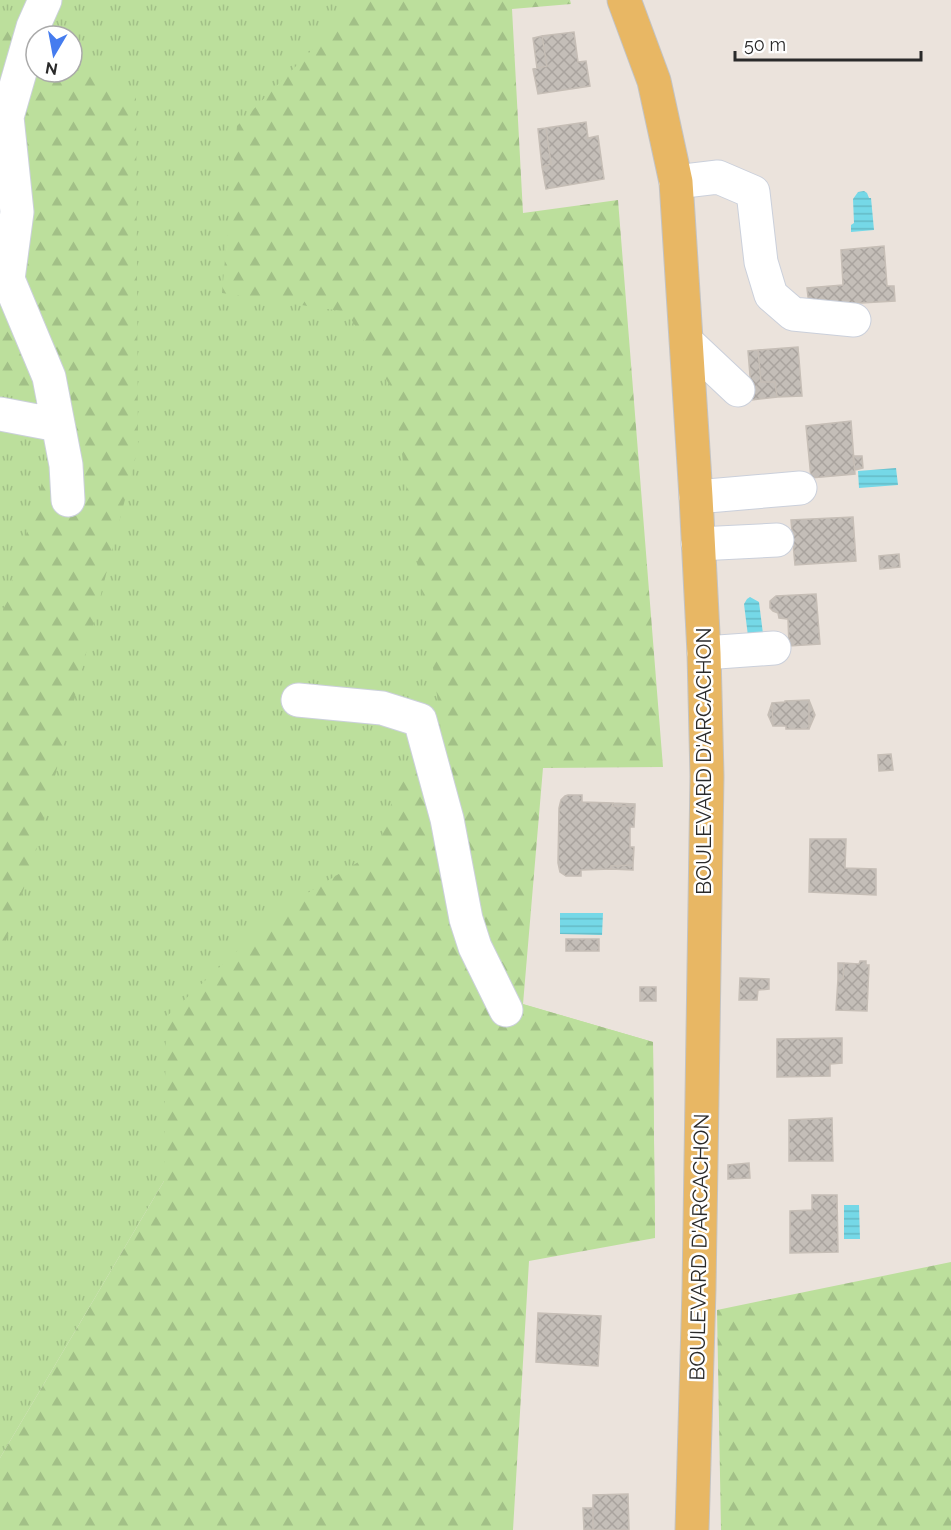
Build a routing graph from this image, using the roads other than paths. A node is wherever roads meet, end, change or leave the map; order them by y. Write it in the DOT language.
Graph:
graph roads {
  1 [pos="45,0"];
  2 [pos="624,0"];
  3 [pos="676,182"];
  4 [pos="854,320"];
  5 [pos="687,342"];
  6 [pos="738,390"];
  7 [pos="0,414"];
  8 [pos="58,424"];
  9 [pos="800,488"];
  10 [pos="696,497"];
  11 [pos="68,500"];
  12 [pos="777,540"];
  13 [pos="698,544"];
  14 [pos="774,648"];
  15 [pos="704,653"];
  16 [pos="298,700"];
  17 [pos="506,1010"];
  18 [pos="693,1530"];
  1 -- 8 [label="lane"];
  2 -- 3 [label="main road, BOULEVARD D'ARCACHON"];
  3 -- 4 [label="lane"];
  3 -- 5 [label="main road, BOULEVARD D'ARCACHON"];
  5 -- 6 [label="lane"];
  5 -- 10 [label="main road, BOULEVARD D'ARCACHON"];
  7 -- 8 [label="lane"];
  8 -- 11 [label="lane"];
  9 -- 10 [label="lane"];
  10 -- 13 [label="main road, BOULEVARD D'ARCACHON"];
  12 -- 13 [label="lane"];
  13 -- 15 [label="main road, BOULEVARD D'ARCACHON"];
  14 -- 15 [label="lane"];
  15 -- 18 [label="main road, BOULEVARD D'ARCACHON"];
  16 -- 17 [label="lane"];
}
